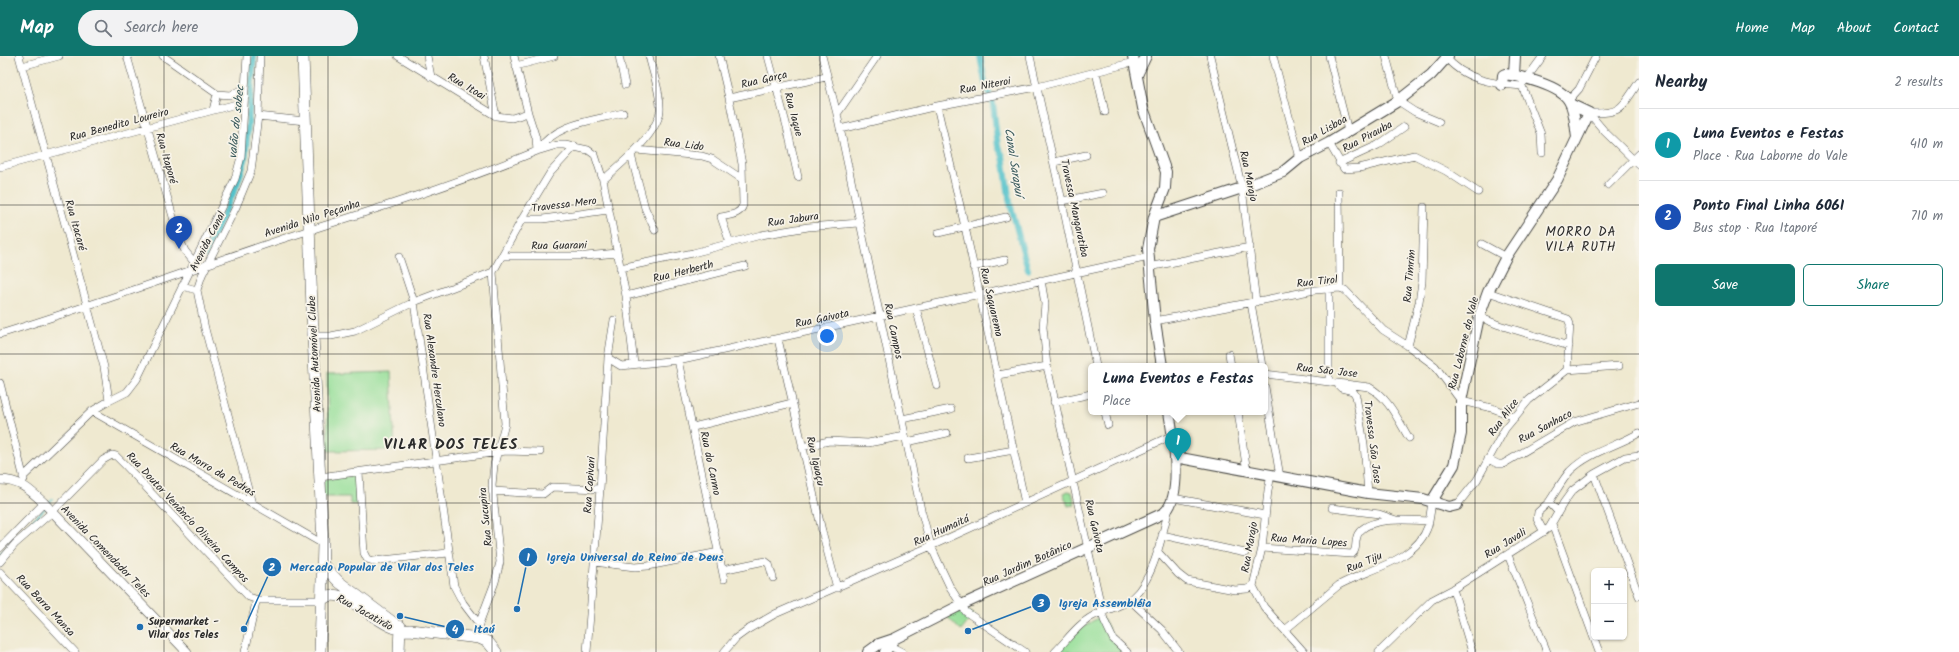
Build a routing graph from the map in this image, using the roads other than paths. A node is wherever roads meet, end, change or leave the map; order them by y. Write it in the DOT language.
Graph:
graph roads {
  1 [pos="19,56"];
  2 [pos="59,56"];
  3 [pos="127,56"];
  4 [pos="162,56"];
  5 [pos="247,56"];
  6 [pos="260,56"];
  7 [pos="303,56"];
  8 [pos="398,56"];
  9 [pos="427,56"];
  10 [pos="484,56"];
  11 [pos="514,56"];
  12 [pos="554,56"];
  13 [pos="619,56"];
  14 [pos="649,56"];
  15 [pos="719,56"];
  16 [pos="768,56"];
  17 [pos="822,56"];
  18 [pos="877,56"];
  19 [pos="1030,56"];
  20 [pos="1146,56"];
  21 [pos="1210,56"];
  22 [pos="1273,56"];
  23 [pos="1329,56"];
  24 [pos="1386,56"];
  25 [pos="1515,56"];
  26 [pos="1543,56"];
  27 [pos="1596,56"];
  28 [pos="1447,57"];
  29 [pos="1134,59"];
  30 [pos="22,66"];
  31 [pos="516,66"];
  32 [pos="1096,72"];
  33 [pos="1137,75"];
  34 [pos="1514,75"];
  35 [pos="431,77"];
  36 [pos="826,77"];
  37 [pos="1524,82"];
  38 [pos="1639,82"];
  39 [pos="625,85"];
  40 [pos="1502,85"];
  41 [pos="1036,87"];
  42 [pos="245,88"];
  43 [pos="776,88"];
  44 [pos="217,94"];
  45 [pos="230,95"];
  46 [pos="729,98"];
  47 [pos="1398,101"];
  48 [pos="241,103"];
  49 [pos="1570,103"];
  50 [pos="936,106"];
  51 [pos="213,110"];
  52 [pos="1105,112"];
  53 [pos="528,113"];
  54 [pos="623,113"];
  55 [pos="1589,113"];
  56 [pos="837,114"];
  57 [pos="258,116"];
  58 [pos="496,116"];
  59 [pos="305,121"];
  60 [pos="1438,122"];
  61 [pos="1404,127"];
  62 [pos="147,128"];
  63 [pos="840,129"];
  64 [pos="1348,131"];
  65 [pos="1577,137"];
  66 [pos="1329,143"];
  67 [pos="575,146"];
  68 [pos="537,151"];
  69 [pos="634,153"];
  70 [pos="1542,153"];
  71 [pos="1639,154"];
  72 [pos="1086,155"];
  73 [pos="45,156"];
  74 [pos="1300,158"];
  75 [pos="1632,159"];
  76 [pos="1054,162"];
  77 [pos="1339,163"];
  78 [pos="1639,165"];
  79 [pos="0,167"];
  80 [pos="798,178"];
  81 [pos="742,179"];
  82 [pos="602,180"];
  83 [pos="1608,185"];
  84 [pos="1242,188"];
  85 [pos="1339,192"];
  86 [pos="1478,192"];
  87 [pos="1103,193"];
  88 [pos="1062,201"];
  89 [pos="1424,207"];
  90 [pos="608,210"];
  91 [pos="1006,217"];
  92 [pos="1154,217"];
  93 [pos="522,219"];
  94 [pos="859,223"];
  95 [pos="965,227"];
  96 [pos="655,230"];
  97 [pos="309,231"];
  98 [pos="938,233"];
  99 [pos="730,242"];
  100 [pos="1482,244"];
  101 [pos="1250,247"];
  102 [pos="617,253"];
  103 [pos="502,256"];
  104 [pos="1506,256"];
  105 [pos="399,257"];
  106 [pos="1005,260"];
  107 [pos="1149,262"];
  108 [pos="207,264"];
  109 [pos="745,266"];
  110 [pos="193,267"];
  111 [pos="973,267"];
  112 [pos="620,268"];
  113 [pos="493,272"];
  114 [pos="1077,272"];
  115 [pos="1037,280"];
  116 [pos="184,287"];
  117 [pos="1329,288"];
  118 [pos="1340,288"];
  119 [pos="195,289"];
  120 [pos="1488,292"];
  121 [pos="979,294"];
  122 [pos="626,296"];
  123 [pos="414,302"];
  124 [pos="1254,303"];
  125 [pos="87,306"];
  126 [pos="916,308"];
  127 [pos="879,316"];
  128 [pos="1479,317"];
  129 [pos="614,320"];
  130 [pos="1155,321"];
  131 [pos="0,334"];
  132 [pos="313,336"];
  133 [pos="778,339"];
  134 [pos="1408,346"];
  135 [pos="1569,346"];
  136 [pos="1229,354"];
  137 [pos="608,358"];
  138 [pos="678,360"];
  139 [pos="1095,363"];
  140 [pos="1162,363"];
  141 [pos="1230,363"];
  142 [pos="1262,363"];
  143 [pos="634,364"];
  144 [pos="1047,366"];
  145 [pos="1619,366"];
  146 [pos="1567,370"];
  147 [pos="998,374"];
  148 [pos="1268,374"];
  149 [pos="0,382"];
  150 [pos="1329,382"];
  151 [pos="1337,383"];
  152 [pos="937,386"];
  153 [pos="1088,395"];
  154 [pos="109,401"];
  155 [pos="1461,401"];
  156 [pos="1054,402"];
  157 [pos="792,403"];
  158 [pos="1639,403"];
  159 [pos="951,409"];
  160 [pos="92,411"];
  161 [pos="1268,411"];
  162 [pos="1106,415"];
  163 [pos="1170,415"];
  164 [pos="1238,415"];
  165 [pos="1515,417"];
  166 [pos="902,419"];
  167 [pos="1108,425"];
  168 [pos="693,427"];
  169 [pos="947,433"];
  170 [pos="1639,433"];
  171 [pos="1173,435"];
  172 [pos="1409,438"];
  173 [pos="906,439"];
  174 [pos="802,447"];
  175 [pos="1014,450"];
  176 [pos="540,452"];
  177 [pos="497,453"];
  178 [pos="1639,455"];
  179 [pos="1175,457"];
  180 [pos="968,458"];
  181 [pos="1488,459"];
  182 [pos="437,460"];
  183 [pos="359,472"];
  184 [pos="1247,472"];
  185 [pos="1594,474"];
  186 [pos="1276,476"];
  187 [pos="320,477"];
  188 [pos="0,480"];
  189 [pos="1074,481"];
  190 [pos="24,482"];
  191 [pos="600,489"];
  192 [pos="492,491"];
  193 [pos="1368,493"];
  194 [pos="1432,501"];
  195 [pos="1025,502"];
  196 [pos="1549,502"];
  197 [pos="1171,503"];
  198 [pos="252,504"];
  199 [pos="1457,506"];
  200 [pos="48,507"];
  201 [pos="1332,508"];
  202 [pos="1558,512"];
  203 [pos="1266,515"];
  204 [pos="1396,520"];
  205 [pos="1429,521"];
  206 [pos="1552,524"];
  207 [pos="1544,532"];
  208 [pos="1162,535"];
  209 [pos="323,544"];
  210 [pos="931,546"];
  211 [pos="0,548"];
  212 [pos="1089,548"];
  213 [pos="1262,548"];
  214 [pos="1158,551"];
  215 [pos="719,552"];
  216 [pos="448,553"];
  217 [pos="1245,553"];
  218 [pos="1508,555"];
  219 [pos="0,562"];
  220 [pos="594,562"];
  221 [pos="323,565"];
  222 [pos="722,570"];
  223 [pos="0,572"];
  224 [pos="773,578"];
  225 [pos="724,579"];
  226 [pos="1253,586"];
  227 [pos="837,588"];
  228 [pos="1453,590"];
  229 [pos="345,592"];
  230 [pos="1639,596"];
  231 [pos="258,600"];
  232 [pos="322,600"];
  233 [pos="1130,600"];
  234 [pos="962,605"];
  235 [pos="1103,612"];
  236 [pos="480,624"];
  237 [pos="404,629"];
  238 [pos="1285,630"];
  239 [pos="478,638"];
  240 [pos="888,645"];
  241 [pos="75,652"];
  242 [pos="187,652"];
  243 [pos="245,652"];
  244 [pos="320,652"];
  245 [pos="398,652"];
  246 [pos="404,652"];
  247 [pos="496,652"];
  248 [pos="587,652"];
  249 [pos="724,652"];
  250 [pos="868,652"];
  251 [pos="902,652"];
  252 [pos="1025,652"];
  253 [pos="1055,652"];
  254 [pos="1127,652"];
  255 [pos="1179,652"];
  256 [pos="1304,652"];
  257 [pos="1379,652"];
  258 [pos="1472,652"];
  259 [pos="1547,652"];
  260 [pos="1599,652"];
  1 -- 30 [label="street, Rua Itacaré"];
  2 -- 30 [label="street"];
  3 -- 62 [label="street, Rua Itaporé"];
  4 -- 44 [label="street"];
  5 -- 42 [label="street, Avenida Canal"];
  6 -- 57 [label="street, Avenida Canal"];
  7 -- 59 [label="main road, Avenida Automóvel Clube"];
  8 -- 35 [label="street, Rua Itoai"];
  9 -- 35 [label="street"];
  10 -- 58 [label="street"];
  11 -- 31 [label="street"];
  12 -- 31 [label="street"];
  13 -- 39 [label="street"];
  14 -- 69 [label="street"];
  15 -- 46 [label="street"];
  16 -- 43 [label="street, Rua Iaque"];
  17 -- 36 [label="street, Rua Campos"];
  18 -- 56 [label="street"];
  19 -- 41 [label="street, Travessa Mangaratiba"];
  20 -- 33 [label="main road"];
  21 -- 84 [label="street, Rua Marajo"];
  22 -- 74 [label="street"];
  23 -- 64 [label="street"];
  24 -- 47 [label="street"];
  25 -- 34 [label="main road"];
  26 -- 37 [label="street"];
  27 -- 49 [label="street"];
  28 -- 40 [label="street"];
  28 -- 47 [label="main road, Rua Lisboa"];
  29 -- 32 [label="street, Rua Niteroi"];
  29 -- 33 [label="main road"];
  30 -- 73 [label="street, Rua Itacaré"];
  31 -- 53 [label="street"];
  32 -- 41 [label="street, Rua Niteroi"];
  32 -- 52 [label="street"];
  33 -- 92 [label="main road"];
  34 -- 37 [label="main road"];
  34 -- 40 [label="main road"];
  35 -- 58 [label="street, Rua Itoai"];
  36 -- 43 [label="street, Rua Garça"];
  36 -- 56 [label="street, Rua Campos"];
  37 -- 40 [label="street"];
  37 -- 49 [label="main road"];
  37 -- 70 [label="street"];
  38 -- 55 [label="street"];
  41 -- 50 [label="street, Rua Niteroi"];
  41 -- 76 [label="street, Travessa Mangaratiba"];
  42 -- 45 [label="street"];
  42 -- 48 [label="street, Avenida Canal"];
  43 -- 46 [label="street, Rua Garça"];
  43 -- 80 [label="street, Rua Iaque"];
  44 -- 45 [label="street"];
  44 -- 51 [label="street"];
  45 -- 48 [label="street"];
  46 -- 81 [label="street"];
  47 -- 60 [label="street"];
  47 -- 64 [label="main road, Rua Lisboa"];
  48 -- 51 [label="street, Rua Benedito Loureiro"];
  48 -- 110 [label="street, Avenida Canal"];
  49 -- 55 [label="main road"];
  49 -- 65 [label="main road"];
  50 -- 63 [label="street, Rua Niteroi"];
  50 -- 95 [label="street, Rua Saquarema"];
  51 -- 62 [label="street, Rua Benedito Loureiro"];
  53 -- 58 [label="street, Rua Itoai"];
  53 -- 68 [label="street"];
  54 -- 68 [label="street, Avenida Nilo Peçanha"];
  55 -- 65 [label="main road, Rua Laborne do Vale"];
  55 -- 75 [label="street"];
  56 -- 63 [label="street, Rua Campos"];
  57 -- 59 [label="street"];
  57 -- 108 [label="street, Avenida Canal"];
  59 -- 97 [label="main road, Avenida Automóvel Clube"];
  61 -- 77 [label="street, Rua Pirauba"];
  62 -- 73 [label="street, Rua Benedito Loureiro"];
  62 -- 110 [label="street, Rua Itaporé"];
  63 -- 94 [label="street, Rua Campos"];
  64 -- 66 [label="main road, Rua Lisboa"];
  65 -- 104 [label="main road, Rua Laborne do Vale"];
  66 -- 74 [label="main road, Rua Lisboa"];
  66 -- 77 [label="street"];
  67 -- 68 [label="street"];
  67 -- 82 [label="street"];
  67 -- 93 [label="street"];
  68 -- 97 [label="street, Avenida Nilo Peçanha"];
  69 -- 81 [label="street, Rua Lido"];
  69 -- 82 [label="street"];
  69 -- 96 [label="street"];
  71 -- 75 [label="street"];
  72 -- 76 [label="street"];
  73 -- 79 [label="street, Rua Benedito Loureiro"];
  73 -- 125 [label="street, Rua Itacaré"];
  74 -- 84 [label="main road, Rua Lisboa"];
  75 -- 78 [label="street"];
  75 -- 83 [label="street"];
  76 -- 88 [label="street, Travessa Mangaratiba"];
  77 -- 86 [label="street"];
  81 -- 99 [label="street"];
  82 -- 90 [label="street"];
  84 -- 92 [label="main road, Rua Lisboa"];
  84 -- 101 [label="street, Rua Marajo"];
  85 -- 118 [label="street"];
  87 -- 88 [label="street"];
  88 -- 114 [label="street, Travessa Mangaratiba"];
  89 -- 134 [label="street, Rua Timrim"];
  90 -- 93 [label="street, Travessa Mero"];
  90 -- 102 [label="street"];
  91 -- 95 [label="street"];
  92 -- 107 [label="main road"];
  93 -- 103 [label="street"];
  94 -- 99 [label="street, Rua Jabura"];
  94 -- 127 [label="street, Rua Campos"];
  95 -- 98 [label="street"];
  95 -- 111 [label="street, Rua Saquarema"];
  97 -- 108 [label="street, Avenida Nilo Peçanha"];
  97 -- 132 [label="main road, Avenida Automóvel Clube"];
  99 -- 112 [label="street, Rua Jabura"];
  100 -- 104 [label="street"];
  101 -- 107 [label="street, Rua Gaivota"];
  101 -- 124 [label="street, Rua Marajo"];
  102 -- 103 [label="street, Rua Guarani"];
  102 -- 112 [label="street"];
  103 -- 113 [label="street"];
  104 -- 120 [label="main road, Rua Laborne do Vale"];
  105 -- 123 [label="street, Rua Alexandre Herculano"];
  106 -- 111 [label="street"];
  107 -- 114 [label="street, Rua Gaivota"];
  107 -- 130 [label="main road"];
  108 -- 110 [label="street, Avenida Nilo Peçanha"];
  108 -- 119 [label="street, Avenida Canal"];
  109 -- 122 [label="street, Rua Herberth"];
  110 -- 116 [label="street, Avenida Canal"];
  110 -- 125 [label="street, Avenida Nilo Peçanha"];
  111 -- 121 [label="street, Rua Saquarema"];
  112 -- 122 [label="street"];
  113 -- 123 [label="street"];
  113 -- 177 [label="street, Rua Sucupira"];
  114 -- 115 [label="street, Rua Gaivota"];
  114 -- 139 [label="street, Travessa Mangaratiba"];
  115 -- 121 [label="street, Rua Gaivota"];
  115 -- 144 [label="street, Rua Gaivota"];
  116 -- 119 [label="street"];
  116 -- 154 [label="street, Avenida Canal"];
  117 -- 118 [label="street, Rua Tirol"];
  117 -- 124 [label="street, Rua Tirol"];
  117 -- 150 [label="street"];
  118 -- 134 [label="street, Rua Tirol"];
  119 -- 198 [label="street"];
  120 -- 128 [label="main road, Rua Laborne do Vale"];
  120 -- 135 [label="street"];
  121 -- 126 [label="street, Rua Gaivota"];
  121 -- 147 [label="street, Rua Saquarema"];
  122 -- 143 [label="street"];
  123 -- 132 [label="street"];
  123 -- 182 [label="street, Rua Alexandre Herculano"];
  124 -- 130 [label="street, Rua Tirol"];
  124 -- 142 [label="street, Rua Marajo"];
  125 -- 131 [label="street, Avenida Nilo Peçanha"];
  125 -- 154 [label="street, Rua Itacaré"];
  126 -- 127 [label="street, Rua Gaivota"];
  126 -- 152 [label="street"];
  127 -- 133 [label="street, Rua Gaivota"];
  127 -- 166 [label="street, Rua Campos"];
  128 -- 135 [label="street"];
  128 -- 155 [label="main road, Rua Laborne do Vale"];
  129 -- 137 [label="street, Rua Capivari"];
  130 -- 140 [label="main road"];
  132 -- 187 [label="main road, Avenida Automóvel Clube"];
  133 -- 138 [label="street, Rua Gaivota"];
  133 -- 157 [label="street, Rua Iguaçu"];
  134 -- 155 [label="street, Rua Tirol"];
  135 -- 146 [label="street"];
  136 -- 141 [label="street"];
  137 -- 143 [label="street, Rua Gaivota"];
  137 -- 191 [label="street, Rua Capivari"];
  138 -- 143 [label="street, Rua Gaivota"];
  138 -- 168 [label="street, Rua do Carmo"];
  144 -- 147 [label="street"];
  144 -- 156 [label="street, Rua Gaivota"];
  145 -- 146 [label="street"];
  146 -- 165 [label="street, Rua Alice"];
  147 -- 175 [label="street, Rua Saquarema"];
  148 -- 150 [label="street, Rua Sāo Jose"];
  149 -- 190 [label="street"];
  150 -- 151 [label="street, Rua Sāo Jose"];
  151 -- 172 [label="street, Rua Sāo Jose"];
  151 -- 193 [label="street, Travessa Sāo Jose"];
  153 -- 156 [label="street"];
  154 -- 160 [label="street"];
  155 -- 165 [label="street"];
  155 -- 194 [label="main road, Rua Laborne do Vale"];
  156 -- 189 [label="street, Rua Gaivota"];
  157 -- 168 [label="street"];
  157 -- 174 [label="street, Rua Iguaçu"];
  158 -- 181 [label="street, Rua Sanhaco"];
  159 -- 166 [label="street"];
  160 -- 190 [label="street"];
  160 -- 198 [label="street, Rua Morro da Pedras"];
  161 -- 186 [label="street, Rua Marajo"];
  162 -- 167 [label="street"];
  163 -- 171 [label="main road"];
  164 -- 184 [label="street"];
  165 -- 181 [label="street, Rua Alice"];
  166 -- 173 [label="street, Rua Campos"];
  168 -- 215 [label="street, Rua do Carmo"];
  169 -- 173 [label="street"];
  170 -- 196 [label="street"];
  171 -- 179 [label="main road"];
  171 -- 189 [label="street, Rua Humaitá"];
  173 -- 174 [label="street"];
  173 -- 210 [label="street, Rua Campos"];
  174 -- 227 [label="street, Rua Iguaçu"];
  175 -- 180 [label="street"];
  175 -- 195 [label="street, Rua Saquarema"];
  176 -- 177 [label="street"];
  177 -- 182 [label="street"];
  177 -- 192 [label="street, Rua Sucupira"];
  178 -- 185 [label="street, Rua Javali"];
  179 -- 184 [label="main road"];
  179 -- 197 [label="main road"];
  181 -- 199 [label="street, Rua Alice"];
  182 -- 183 [label="street"];
  182 -- 216 [label="street, Rua Alexandre Herculano"];
  183 -- 187 [label="street"];
  183 -- 216 [label="street"];
  184 -- 186 [label="main road"];
  185 -- 202 [label="street, Rua Javali"];
  185 -- 230 [label="street"];
  186 -- 193 [label="main road"];
  186 -- 203 [label="street, Rua Marajo"];
  187 -- 209 [label="main road, Avenida Automóvel Clube"];
  188 -- 190 [label="street, Avenida Comendador Teles"];
  189 -- 195 [label="street, Rua Humaitá"];
  189 -- 212 [label="street, Rua Gaivota"];
  190 -- 200 [label="street, Avenida Comendador Teles"];
  191 -- 192 [label="street"];
  191 -- 220 [label="street, Rua Capivari"];
  192 -- 236 [label="street, Rua Sucupira"];
  193 -- 194 [label="main road"];
  194 -- 199 [label="main road"];
  194 -- 205 [label="street, Rua Tiju"];
  195 -- 210 [label="street, Rua Humaitá"];
  196 -- 202 [label="street"];
  196 -- 207 [label="street"];
  197 -- 203 [label="street"];
  197 -- 208 [label="street"];
  197 -- 212 [label="main road, Rua Jardim Botânico"];
  198 -- 209 [label="street, Rua Morro da Pedras"];
  200 -- 211 [label="street"];
  200 -- 219 [label="street"];
  200 -- 231 [label="street, Rua Doutor Venâncio Oliveira Campos"];
  200 -- 242 [label="street, Avenida Comendador Teles"];
  201 -- 204 [label="street"];
  202 -- 206 [label="street, Rua Javali"];
  203 -- 213 [label="street, Rua Marajo"];
  204 -- 205 [label="street, Rua Maria Lopes"];
  204 -- 213 [label="street, Rua Maria Lopes"];
  205 -- 238 [label="street, Rua Tiju"];
  206 -- 207 [label="street, Rua Javali"];
  206 -- 260 [label="street"];
  207 -- 218 [label="street, Rua Javali"];
  208 -- 214 [label="street"];
  208 -- 217 [label="street"];
  209 -- 221 [label="main road, Avenida Automóvel Clube"];
  210 -- 227 [label="street, Rua Humaitá"];
  210 -- 234 [label="street, Rua Campos"];
  212 -- 234 [label="main road, Rua Jardim Botânico"];
  212 -- 235 [label="street, Rua Gaivota"];
  213 -- 226 [label="street, Rua Marajo"];
  214 -- 226 [label="street"];
  214 -- 233 [label="street"];
  215 -- 220 [label="street"];
  215 -- 222 [label="street, Rua do Carmo"];
  216 -- 236 [label="street, Rua Alexandre Herculano"];
  218 -- 228 [label="street, Rua Javali"];
  218 -- 259 [label="street"];
  220 -- 248 [label="street, Rua Capivari"];
  221 -- 229 [label="main road, Rua Jacatirão"];
  221 -- 232 [label="main road, Avenida Automóvel Clube"];
  222 -- 224 [label="street"];
  222 -- 225 [label="street, Rua do Carmo"];
  223 -- 241 [label="street, Rua Barra Mansa"];
  226 -- 238 [label="street, Rua Marajo"];
  227 -- 249 [label="street, Rua Humaitá"];
  228 -- 257 [label="street, Rua Javali"];
  228 -- 258 [label="street"];
  229 -- 232 [label="main road, Rua Jacatirão"];
  229 -- 237 [label="main road, Rua Jacatirão"];
  231 -- 232 [label="street"];
  231 -- 243 [label="street"];
  232 -- 244 [label="main road, Avenida Automóvel Clube"];
  233 -- 235 [label="street"];
  233 -- 255 [label="street"];
  234 -- 240 [label="main road, Rua Jardim Botânico"];
  234 -- 252 [label="street, Rua Campos"];
  235 -- 253 [label="street"];
  235 -- 254 [label="street, Rua Gaivota"];
  236 -- 239 [label="street, Rua Sucupira"];
  237 -- 239 [label="main road, Rua Jacatirão"];
  237 -- 245 [label="main road"];
  237 -- 246 [label="main road"];
  238 -- 256 [label="street, Rua Marajo"];
  239 -- 247 [label="main road, Rua Jacatirão"];
  240 -- 250 [label="main road, Rua Jardim Botânico"];
  240 -- 251 [label="street"];
}
